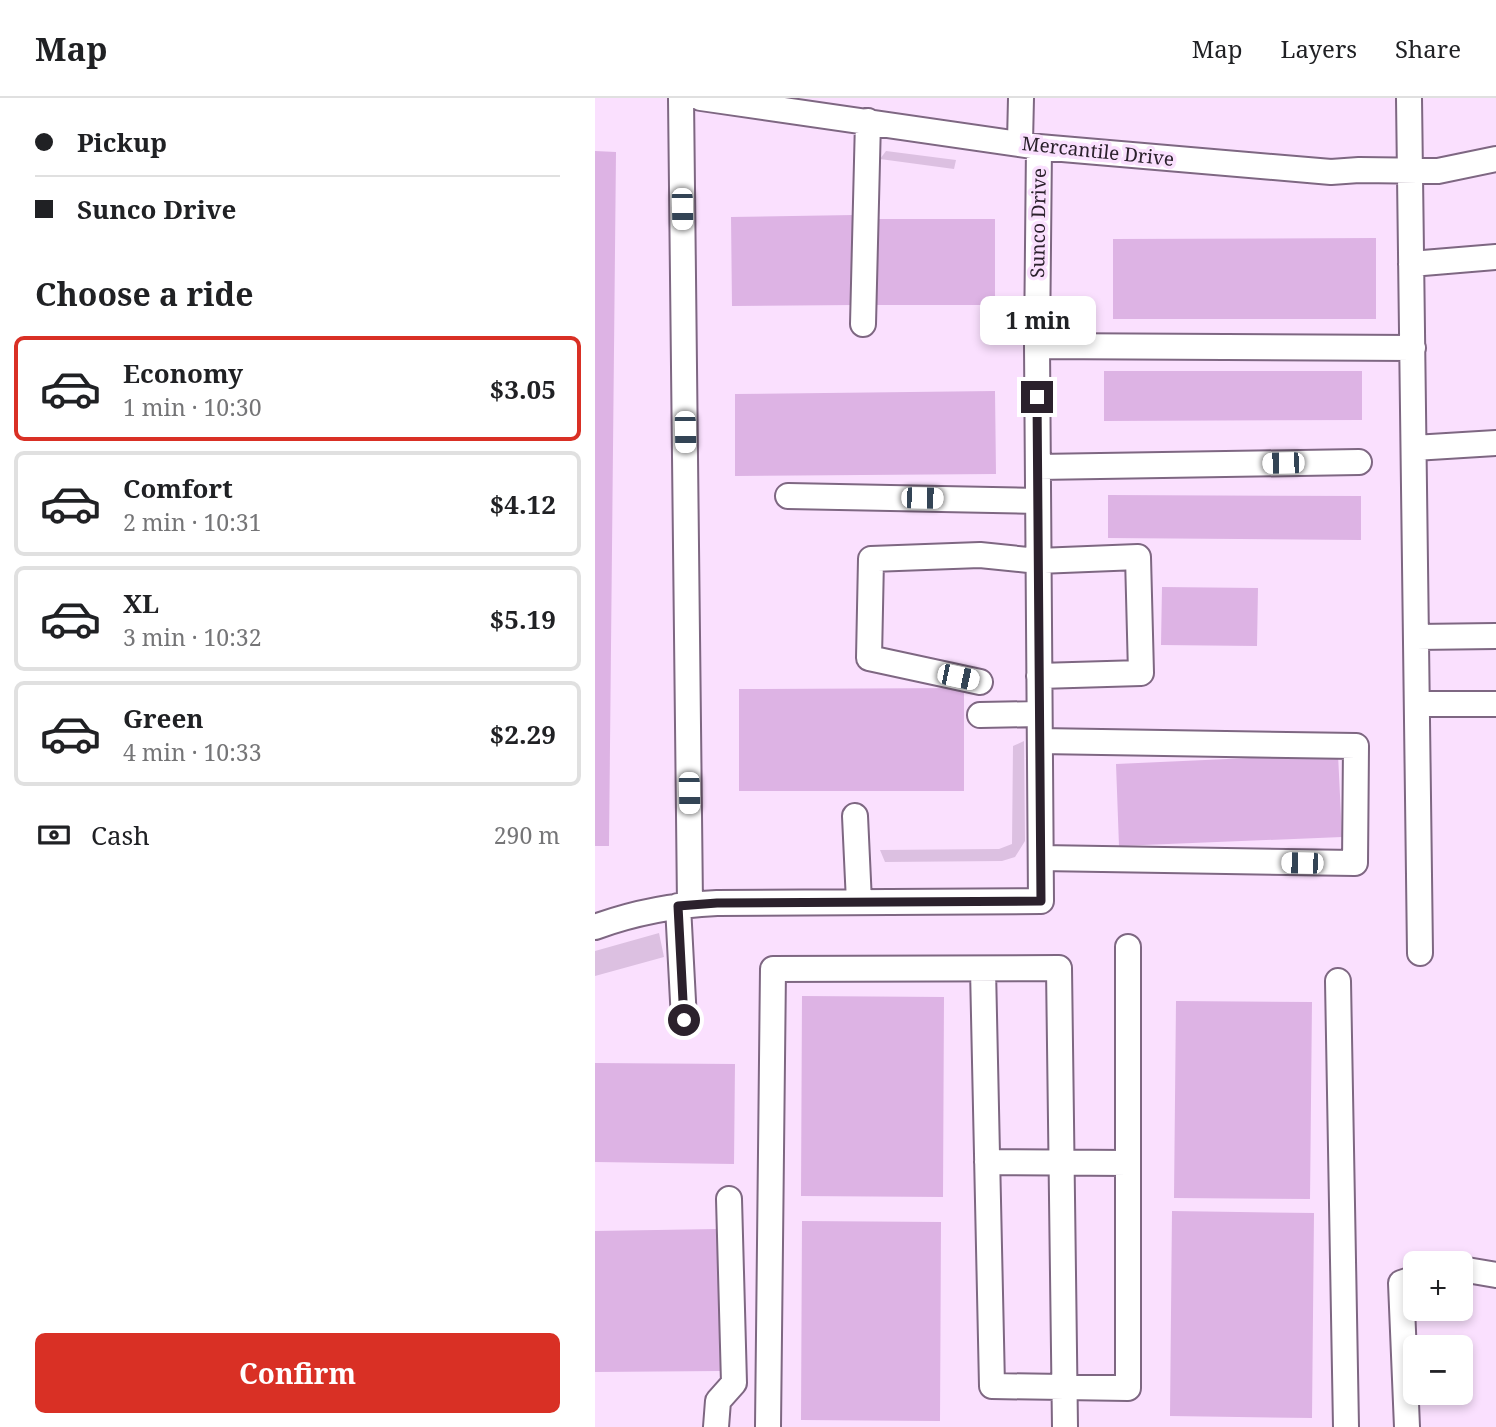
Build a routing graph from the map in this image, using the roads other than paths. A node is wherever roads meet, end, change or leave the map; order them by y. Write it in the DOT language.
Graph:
graph roads {
  1 [pos="681,98"];
  2 [pos="701,98"];
  3 [pos="1021,98"];
  4 [pos="1409,98"];
  5 [pos="755,101"];
  6 [pos="867,121"];
  7 [pos="1029,145"];
  8 [pos="1496,159"];
  9 [pos="1409,172"];
  10 [pos="1496,257"];
  11 [pos="1411,264"];
  12 [pos="863,324"];
  13 [pos="1037,346"];
  14 [pos="1413,348"];
  15 [pos="1496,443"];
  16 [pos="1414,448"];
  17 [pos="1359,462"];
  18 [pos="1038,467"];
  19 [pos="788,496"];
  20 [pos="1038,501"];
  21 [pos="1038,561"];
  22 [pos="1496,636"];
  23 [pos="1416,637"];
  24 [pos="1039,676"];
  25 [pos="980,682"];
  26 [pos="1417,704"];
  27 [pos="1496,704"];
  28 [pos="1039,714"];
  29 [pos="980,715"];
  30 [pos="1040,741"];
  31 [pos="855,816"];
  32 [pos="1041,858"];
  33 [pos="859,902"];
  34 [pos="684,905"];
  35 [pos="595,927"];
  36 [pos="1128,947"];
  37 [pos="1420,953"];
  38 [pos="983,969"];
  39 [pos="1338,981"];
  40 [pos="684,1020"];
  41 [pos="987,1162"];
  42 [pos="1061,1163"];
  43 [pos="1128,1163"];
  44 [pos="729,1199"];
  45 [pos="1473,1271"];
  46 [pos="1496,1275"];
  47 [pos="1403,1282"];
  48 [pos="1064,1387"];
  49 [pos="716,1427"];
  50 [pos="768,1427"];
  51 [pos="1065,1427"];
  52 [pos="1346,1427"];
  53 [pos="1408,1427"];
  1 -- 34 [label="street"];
  2 -- 5 [label="street, Mercantile Drive"];
  3 -- 7 [label="street, Sunco Drive"];
  4 -- 9 [label="street"];
  5 -- 6 [label="street, Mercantile Drive"];
  6 -- 7 [label="street, Mercantile Drive"];
  6 -- 12 [label="street"];
  7 -- 9 [label="street, Mercantile Drive"];
  7 -- 13 [label="street, Sunco Drive"];
  8 -- 9 [label="street, Mercantile Drive"];
  9 -- 11 [label="street"];
  10 -- 11 [label="street"];
  11 -- 14 [label="street"];
  13 -- 14 [label="street"];
  13 -- 18 [label="street, Sunco Drive"];
  14 -- 16 [label="street"];
  15 -- 16 [label="street"];
  16 -- 23 [label="street"];
  17 -- 18 [label="street"];
  18 -- 20 [label="street, Sunco Drive"];
  19 -- 20 [label="street"];
  20 -- 21 [label="street, Sunco Drive"];
  21 -- 24 [label="street, Sunco Drive"];
  21 -- 24 [label="street"];
  21 -- 25 [label="street"];
  22 -- 23 [label="street"];
  23 -- 26 [label="street"];
  24 -- 28 [label="street, Sunco Drive"];
  26 -- 27 [label="street"];
  26 -- 37 [label="street"];
  28 -- 29 [label="street"];
  28 -- 30 [label="street, Sunco Drive"];
  30 -- 32 [label="street, Sunco Drive"];
  30 -- 32 [label="street"];
  31 -- 33 [label="street"];
  32 -- 33 [label="street, Sunco Drive"];
  33 -- 34 [label="street, Sunco Drive"];
  34 -- 35 [label="street, Sunco Drive"];
  34 -- 40 [label="street"];
  36 -- 43 [label="street"];
  38 -- 41 [label="street"];
  38 -- 42 [label="street"];
  38 -- 50 [label="street"];
  39 -- 52 [label="street"];
  41 -- 42 [label="street"];
  41 -- 48 [label="street"];
  42 -- 43 [label="street"];
  42 -- 48 [label="street"];
  43 -- 48 [label="street"];
  44 -- 49 [label="street"];
  45 -- 46 [label="street"];
  47 -- 53 [label="street"];
  48 -- 51 [label="street"];
}
